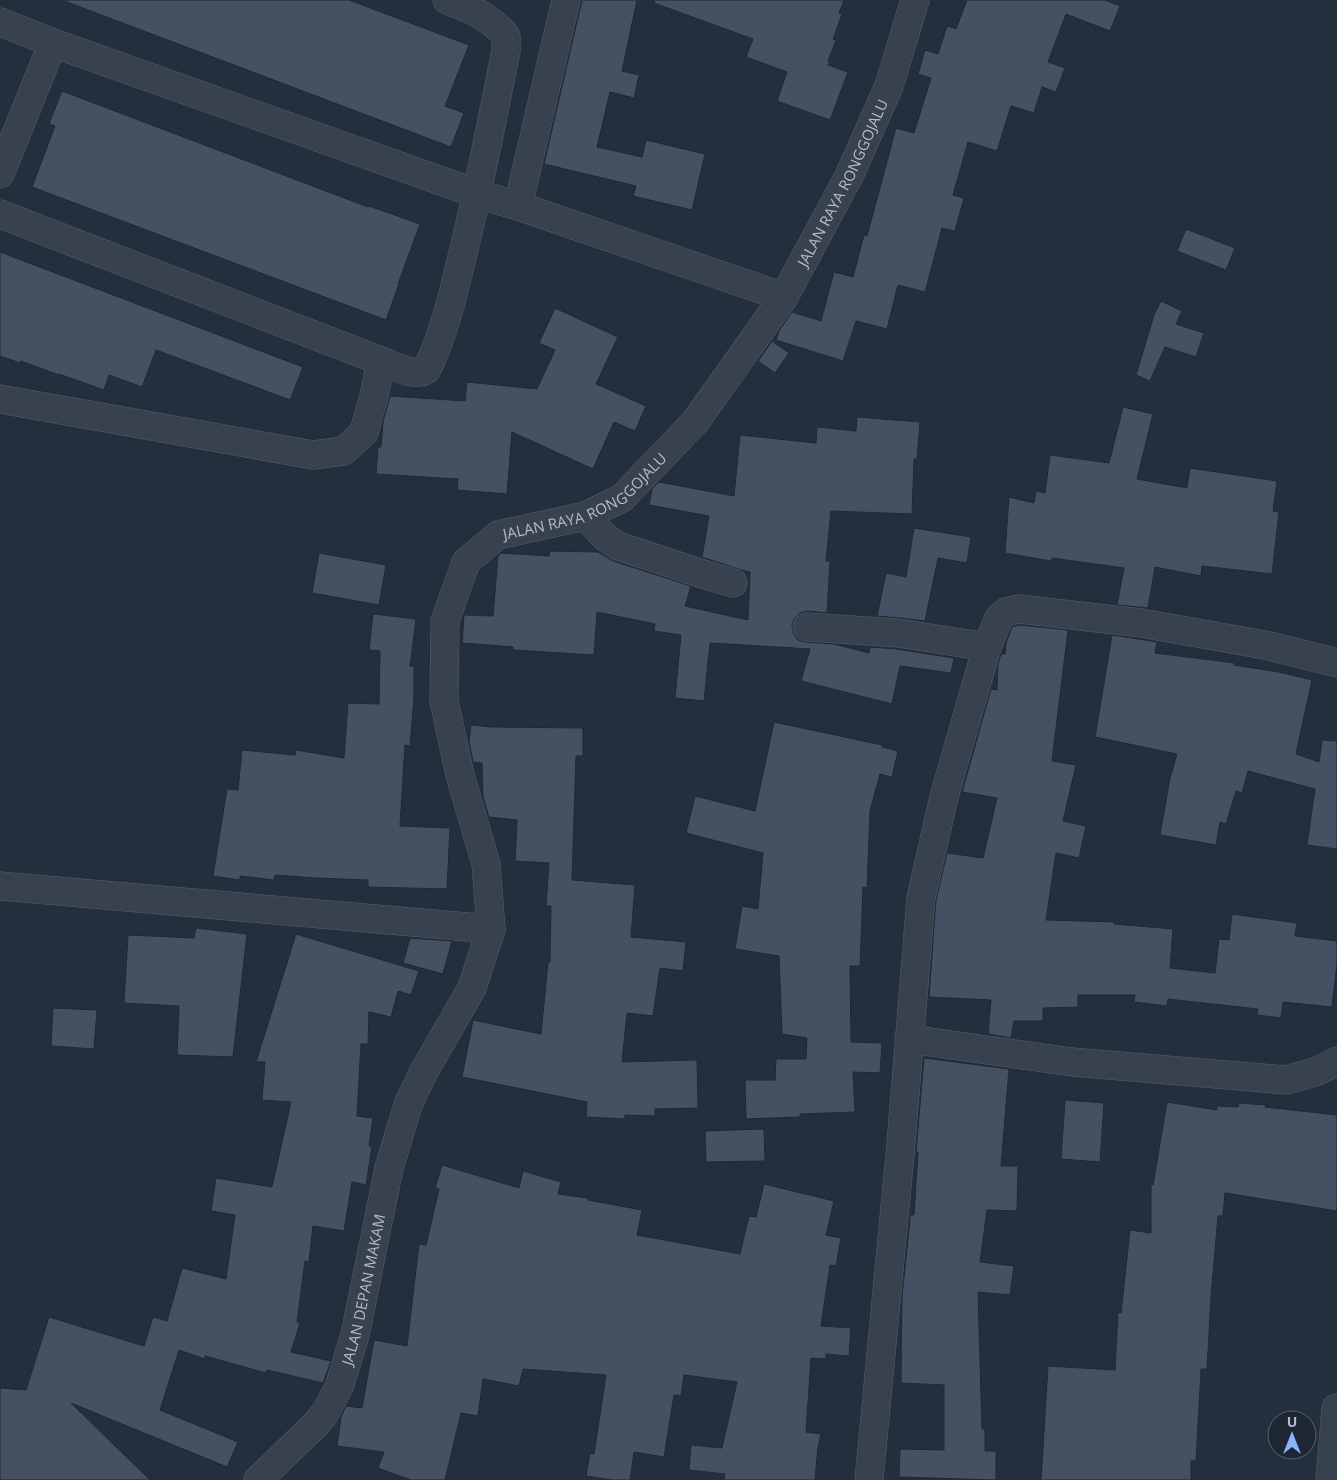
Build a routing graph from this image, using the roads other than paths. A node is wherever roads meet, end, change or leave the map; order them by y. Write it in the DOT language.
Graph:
graph roads {
  1 [pos="447,0"];
  2 [pos="566,0"];
  3 [pos="915,0"];
  4 [pos="0,22"];
  5 [pos="53,43"];
  6 [pos="0,174"];
  7 [pos="478,194"];
  8 [pos="518,206"];
  9 [pos="0,214"];
  10 [pos="784,297"];
  11 [pos="381,361"];
  12 [pos="0,399"];
  13 [pos="585,516"];
  14 [pos="733,582"];
  15 [pos="807,627"];
  16 [pos="987,647"];
  17 [pos="1337,663"];
  18 [pos="0,886"];
  19 [pos="491,929"];
  20 [pos="909,1039"];
  21 [pos="1337,1061"];
  22 [pos="423,1073"];
  23 [pos="1336,1408"];
  24 [pos="258,1480"];
  25 [pos="868,1480"];
  26 [pos="1330,1480"];
  1 -- 7 [label="street"];
  2 -- 8 [label="street"];
  3 -- 10 [label="street, JALAN RAYA RONGGOJALU"];
  4 -- 5 [label="street"];
  5 -- 6 [label="street"];
  5 -- 7 [label="street"];
  7 -- 8 [label="street"];
  7 -- 11 [label="street"];
  8 -- 10 [label="street"];
  9 -- 11 [label="street"];
  10 -- 13 [label="street, JALAN RAYA RONGGOJALU"];
  11 -- 12 [label="street"];
  13 -- 14 [label="street"];
  13 -- 19 [label="street, JALAN RAYA RONGGOJALU"];
  15 -- 16 [label="street"];
  16 -- 17 [label="street"];
  16 -- 20 [label="street"];
  18 -- 19 [label="street"];
  19 -- 22 [label="street, JALAN RAYA RONGGOJALU"];
  20 -- 21 [label="street"];
  20 -- 25 [label="street"];
  22 -- 24 [label="street, JALAN DEPAN MAKAM"];
  23 -- 26 [label="street"];
}
